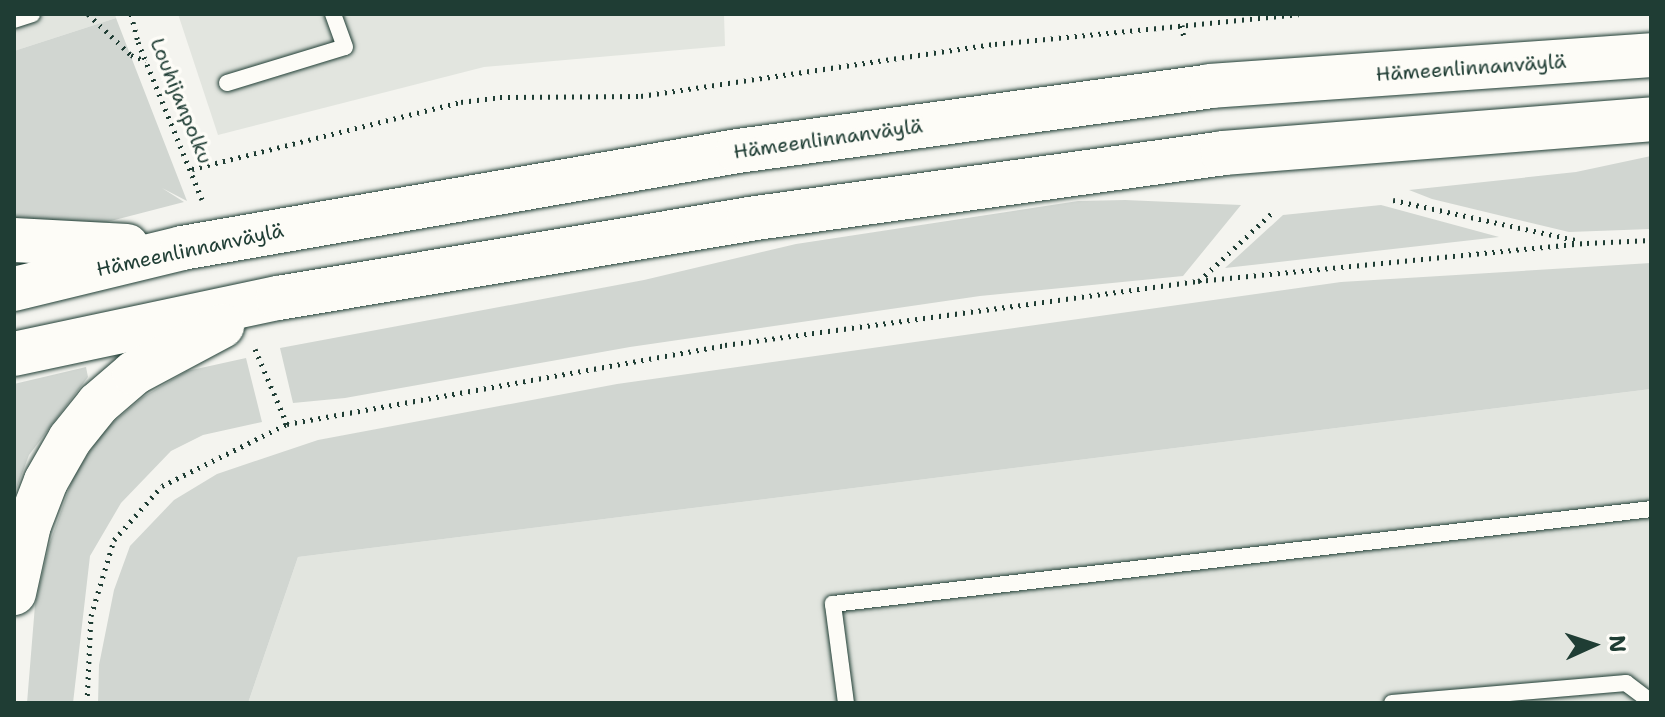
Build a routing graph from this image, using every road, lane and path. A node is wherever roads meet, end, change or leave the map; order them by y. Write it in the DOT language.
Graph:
graph roads {
  1 [pos="32,14"];
  2 [pos="88,14"];
  3 [pos="131,14"];
  4 [pos="333,14"];
  5 [pos="1299,14"];
  6 [pos="14,20"];
  7 [pos="1182,25"];
  8 [pos="1184,39"];
  9 [pos="1651,55"];
  10 [pos="146,61"];
  11 [pos="227,83"];
  12 [pos="1651,119"];
  13 [pos="192,169"];
  14 [pos="202,200"];
  15 [pos="1393,200"];
  16 [pos="1273,212"];
  17 [pos="14,240"];
  18 [pos="1651,240"];
  19 [pos="1587,243"];
  20 [pos="182,248"];
  21 [pos="1198,281"];
  22 [pos="14,289"];
  23 [pos="278,298"];
  24 [pos="254,348"];
  25 [pos="14,354"];
  26 [pos="287,424"];
  27 [pos="1651,509"];
  28 [pos="14,593"];
  29 [pos="1651,702"];
  30 [pos="87,703"];
  31 [pos="846,703"];
  32 [pos="1392,703"];
  1 -- 6 [label="lane"];
  2 -- 10 [label="path"];
  3 -- 10 [label="path, Louhijanpolku"];
  4 -- 11 [label="lane"];
  5 -- 7 [label="path"];
  7 -- 8 [label="path"];
  7 -- 13 [label="path"];
  9 -- 20 [label="highway, Hämeenlinnanväylä"];
  10 -- 13 [label="path, Louhijanpolku"];
  12 -- 23 [label="highway"];
  13 -- 14 [label="path, Louhijanpolku"];
  15 -- 19 [label="path"];
  16 -- 21 [label="path"];
  17 -- 20 [label="highway"];
  18 -- 19 [label="path"];
  19 -- 21 [label="path"];
  20 -- 22 [label="highway, Hämeenlinnanväylä"];
  21 -- 26 [label="path"];
  23 -- 25 [label="highway"];
  23 -- 28 [label="highway"];
  24 -- 26 [label="path"];
  26 -- 30 [label="path"];
  27 -- 31 [label="lane"];
  29 -- 32 [label="lane"];
}
